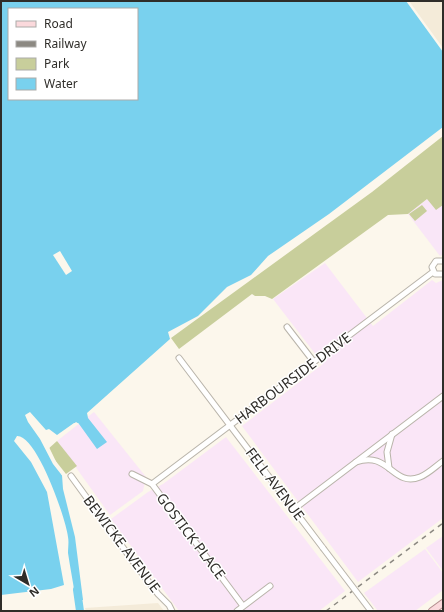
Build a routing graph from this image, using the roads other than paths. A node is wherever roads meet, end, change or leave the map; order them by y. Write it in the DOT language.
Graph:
graph roads {
  1 [pos="443,261"];
  2 [pos="433,272"];
  3 [pos="443,274"];
  4 [pos="287,327"];
  5 [pos="179,358"];
  6 [pos="314,362"];
  7 [pos="443,396"];
  8 [pos="231,425"];
  9 [pos="392,434"];
  10 [pos="443,461"];
  11 [pos="355,462"];
  12 [pos="389,468"];
  13 [pos="132,474"];
  14 [pos="71,476"];
  15 [pos="152,484"];
  16 [pos="294,509"];
  17 [pos="270,586"];
  18 [pos="443,602"];
  19 [pos="243,606"];
  20 [pos="172,611"];
  21 [pos="237,611"];
  22 [pos="371,611"];
  23 [pos="432,611"];
  1 -- 2 [label="street, HARBOURSIDE DRIVE"];
  2 -- 3 [label="street"];
  2 -- 6 [label="street, HARBOURSIDE DRIVE"];
  4 -- 6 [label="street"];
  5 -- 8 [label="street, FELL AVENUE"];
  6 -- 8 [label="street, HARBOURSIDE DRIVE"];
  7 -- 9 [label="street"];
  8 -- 15 [label="street, HARBOURSIDE DRIVE"];
  8 -- 16 [label="street, FELL AVENUE"];
  9 -- 11 [label="street"];
  9 -- 12 [label="street"];
  10 -- 12 [label="street"];
  11 -- 12 [label="street"];
  11 -- 16 [label="street"];
  13 -- 15 [label="street, GOSTICK PLACE"];
  14 -- 20 [label="street, BEWICKE AVENUE"];
  15 -- 19 [label="street, GOSTICK PLACE"];
  16 -- 22 [label="street, FELL AVENUE, bridge"];
  17 -- 19 [label="street"];
  18 -- 23 [label="main road"];
  19 -- 21 [label="street"];
}
